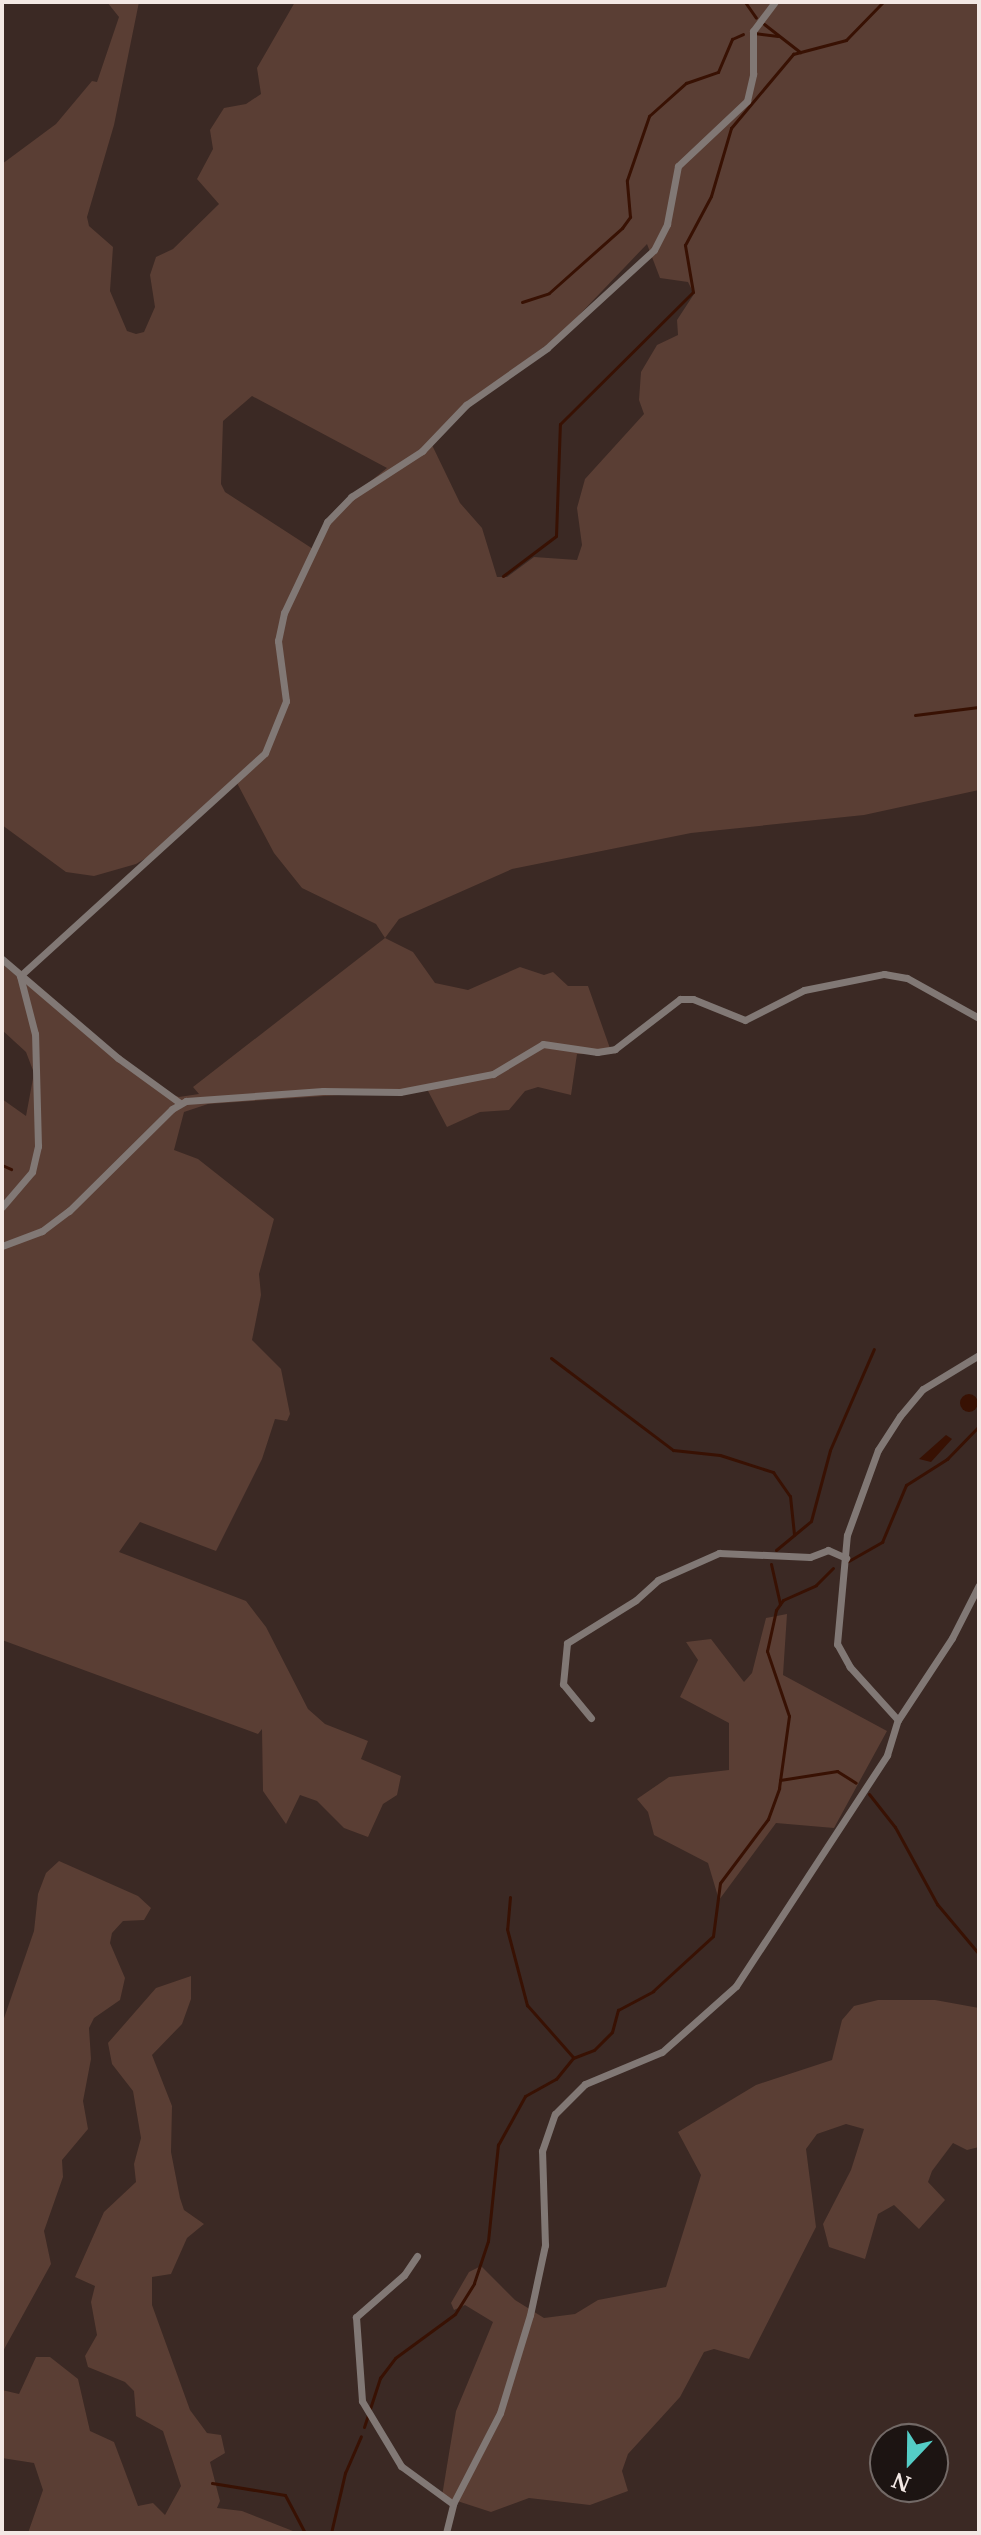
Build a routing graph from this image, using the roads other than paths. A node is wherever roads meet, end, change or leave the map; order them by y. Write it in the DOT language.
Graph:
graph roads {
  1 [pos="775,2"];
  2 [pos="2,959"];
  3 [pos="20,976"];
  4 [pos="979,1018"];
  5 [pos="180,1103"];
  6 [pos="2,1207"];
  7 [pos="2,1246"];
  8 [pos="979,1355"];
  9 [pos="846,1558"];
  10 [pos="979,1585"];
  11 [pos="591,1718"];
  12 [pos="898,1720"];
  13 [pos="417,2256"];
  14 [pos="453,2504"];
  15 [pos="446,2533"];
  1 -- 3 [label="street"];
  2 -- 3 [label="street"];
  3 -- 5 [label="street"];
  3 -- 6 [label="street"];
  4 -- 5 [label="street"];
  5 -- 7 [label="street"];
  8 -- 9 [label="street"];
  9 -- 11 [label="street"];
  9 -- 12 [label="street"];
  10 -- 12 [label="street"];
  12 -- 14 [label="street"];
  13 -- 14 [label="street"];
  14 -- 15 [label="street"];
}
